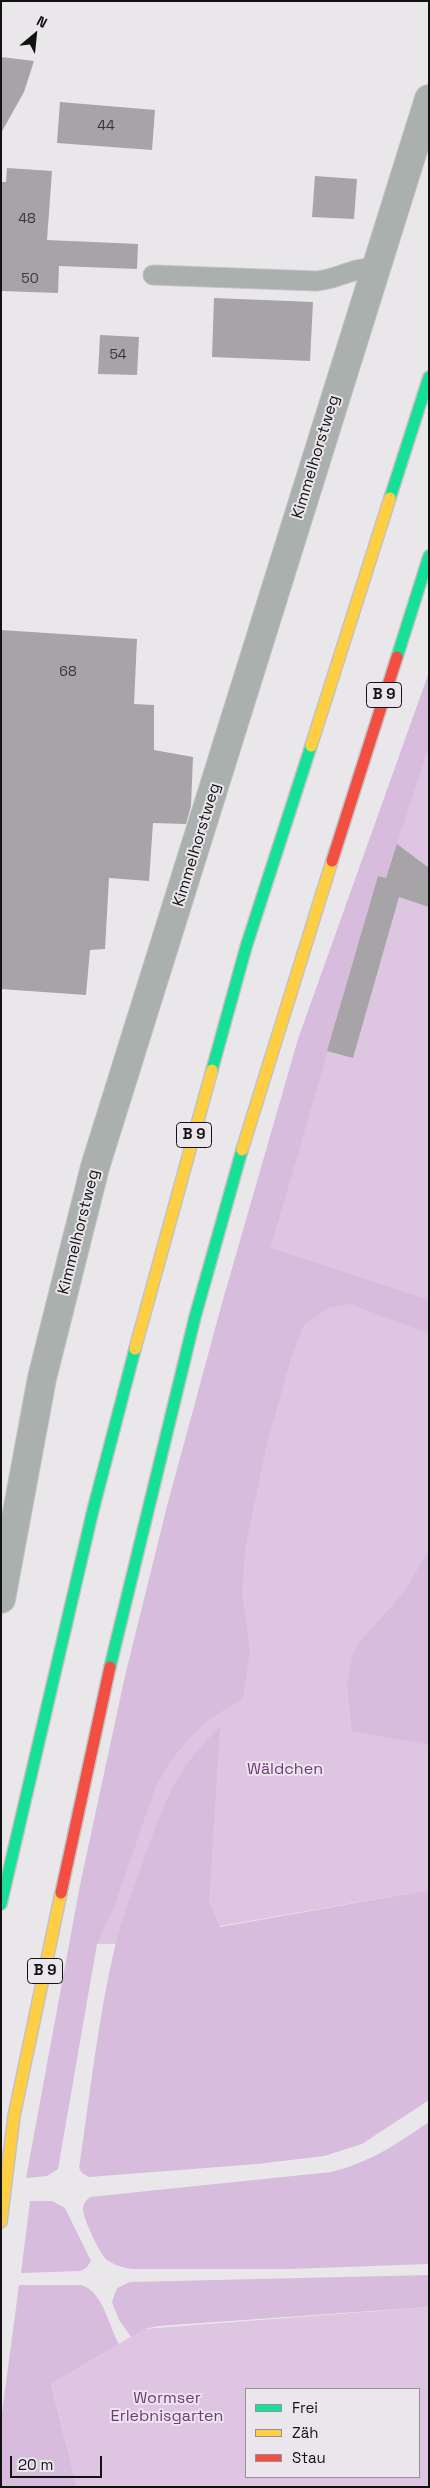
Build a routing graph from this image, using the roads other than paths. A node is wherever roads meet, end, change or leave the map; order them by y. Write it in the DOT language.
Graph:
graph roads {
  1 [pos="429,99"];
  2 [pos="374,268"];
  3 [pos="154,274"];
  4 [pos="429,377"];
  5 [pos="429,556"];
  6 [pos="1,1599"];
  7 [pos="1,1904"];
  8 [pos="1,2222"];
  1 -- 2 [label="street, Kimmelhorstweg"];
  2 -- 3 [label="lane"];
  2 -- 6 [label="street, Kimmelhorstweg"];
  4 -- 7 [label="highway, B 9"];
  5 -- 8 [label="highway, B 9"];
}
